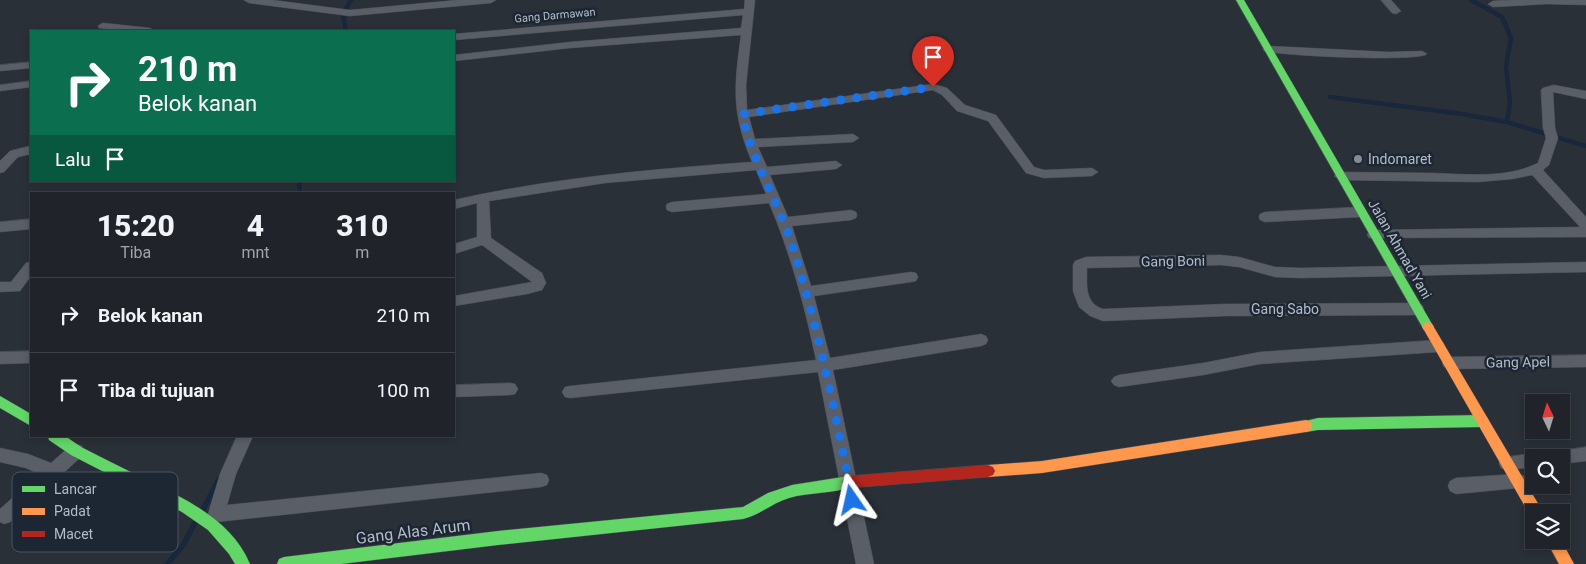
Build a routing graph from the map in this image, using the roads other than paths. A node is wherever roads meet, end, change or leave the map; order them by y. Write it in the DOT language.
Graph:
graph roads {
  1 [pos="250,0"];
  2 [pos="319,0"];
  3 [pos="491,0"];
  4 [pos="1240,0"];
  5 [pos="1386,0"];
  6 [pos="1547,0"];
  7 [pos="1586,2"];
  8 [pos="1493,4"];
  9 [pos="749,6"];
  10 [pos="307,7"];
  11 [pos="1396,11"];
  12 [pos="103,26"];
  13 [pos="141,30"];
  14 [pos="746,31"];
  15 [pos="455,37"];
  16 [pos="1268,49"];
  17 [pos="1422,54"];
  18 [pos="455,58"];
  19 [pos="30,65"];
  20 [pos="0,68"];
  21 [pos="30,84"];
  22 [pos="0,88"];
  23 [pos="1586,95"];
  24 [pos="742,114"];
  25 [pos="853,138"];
  26 [pos="750,143"];
  27 [pos="30,150"];
  28 [pos="836,165"];
  29 [pos="0,169"];
  30 [pos="760,169"];
  31 [pos="1535,170"];
  32 [pos="1092,172"];
  33 [pos="1340,176"];
  34 [pos="774,198"];
  35 [pos="483,199"];
  36 [pos="455,204"];
  37 [pos="672,207"];
  38 [pos="1360,212"];
  39 [pos="851,215"];
  40 [pos="1265,217"];
  41 [pos="784,222"];
  42 [pos="30,224"];
  43 [pos="1586,224"];
  44 [pos="0,226"];
  45 [pos="1586,232"];
  46 [pos="1374,235"];
  47 [pos="484,240"];
  48 [pos="455,249"];
  49 [pos="1586,267"];
  50 [pos="30,268"];
  51 [pos="1395,271"];
  52 [pos="911,277"];
  53 [pos="0,288"];
  54 [pos="806,292"];
  55 [pos="455,301"];
  56 [pos="1417,309"];
  57 [pos="1153,314"];
  58 [pos="982,340"];
  59 [pos="1438,346"];
  60 [pos="30,357"];
  61 [pos="0,358"];
  62 [pos="1586,361"];
  63 [pos="1449,363"];
  64 [pos="824,364"];
  65 [pos="1119,381"];
  66 [pos="510,389"];
  67 [pos="455,391"];
  68 [pos="570,392"];
  69 [pos="0,401"];
  70 [pos="30,420"];
  71 [pos="1482,421"];
  72 [pos="55,437"];
  73 [pos="245,437"];
  74 [pos="76,451"];
  75 [pos="1586,454"];
  76 [pos="0,455"];
  77 [pos="1570,456"];
  78 [pos="1525,461"];
  79 [pos="1507,463"];
  80 [pos="53,472"];
  81 [pos="118,472"];
  82 [pos="541,480"];
  83 [pos="1518,481"];
  84 [pos="849,482"];
  85 [pos="1456,486"];
  86 [pos="178,502"];
  87 [pos="1531,504"];
  88 [pos="12,509"];
  89 [pos="4,516"];
  90 [pos="214,519"];
  91 [pos="1558,549"];
  92 [pos="243,564"];
  93 [pos="284,564"];
  94 [pos="866,564"];
  95 [pos="1567,564"];
  1 -- 10 [label="street"];
  2 -- 10 [label="street"];
  3 -- 10 [label="street"];
  4 -- 16 [label="street, Jalan Ahmad Yani"];
  5 -- 11 [label="street"];
  6 -- 7 [label="street"];
  6 -- 8 [label="street"];
  9 -- 14 [label="street"];
  9 -- 15 [label="street, Gang Darmawan"];
  12 -- 13 [label="street"];
  14 -- 18 [label="street"];
  14 -- 24 [label="street"];
  16 -- 17 [label="street"];
  16 -- 33 [label="street, Jalan Ahmad Yani"];
  19 -- 20 [label="street"];
  21 -- 22 [label="street"];
  23 -- 31 [label="street"];
  24 -- 26 [label="street"];
  24 -- 32 [label="street"];
  25 -- 26 [label="street"];
  26 -- 30 [label="street"];
  27 -- 29 [label="street"];
  28 -- 30 [label="street"];
  30 -- 34 [label="street"];
  30 -- 35 [label="street"];
  31 -- 33 [label="street"];
  31 -- 43 [label="street"];
  33 -- 38 [label="street, Jalan Ahmad Yani"];
  34 -- 37 [label="street"];
  34 -- 41 [label="street"];
  35 -- 36 [label="street"];
  35 -- 47 [label="street"];
  38 -- 40 [label="street"];
  38 -- 46 [label="street, Jalan Ahmad Yani"];
  39 -- 41 [label="street"];
  41 -- 54 [label="street"];
  42 -- 44 [label="street"];
  45 -- 46 [label="street"];
  46 -- 51 [label="street, Jalan Ahmad Yani"];
  47 -- 48 [label="street"];
  47 -- 55 [label="street"];
  49 -- 51 [label="street"];
  50 -- 53 [label="street"];
  51 -- 56 [label="street, Jalan Ahmad Yani"];
  51 -- 57 [label="street, Gang Boni"];
  52 -- 54 [label="street"];
  54 -- 64 [label="street"];
  56 -- 57 [label="street, Gang Sabo"];
  56 -- 59 [label="street, Jalan Ahmad Yani"];
  58 -- 64 [label="street"];
  59 -- 63 [label="street, Jalan Ahmad Yani"];
  59 -- 65 [label="street"];
  60 -- 61 [label="street"];
  62 -- 63 [label="street, Gang Apel"];
  63 -- 71 [label="street, Jalan Ahmad Yani"];
  64 -- 68 [label="street"];
  64 -- 84 [label="street"];
  66 -- 67 [label="street"];
  69 -- 70 [label="street"];
  71 -- 79 [label="street, Jalan Ahmad Yani"];
  71 -- 84 [label="street, Gang Alas Arum"];
  72 -- 74 [label="street"];
  73 -- 90 [label="street"];
  74 -- 80 [label="street"];
  74 -- 81 [label="street"];
  75 -- 77 [label="street"];
  76 -- 80 [label="street"];
  78 -- 79 [label="street"];
  79 -- 83 [label="street, Jalan Ahmad Yani"];
  82 -- 90 [label="street"];
  83 -- 85 [label="street"];
  83 -- 87 [label="street, Jalan Ahmad Yani"];
  84 -- 93 [label="street, Gang Alas Arum"];
  84 -- 94 [label="street"];
  86 -- 90 [label="street"];
  88 -- 89 [label="street"];
  90 -- 92 [label="street"];
  91 -- 95 [label="street"];
}
